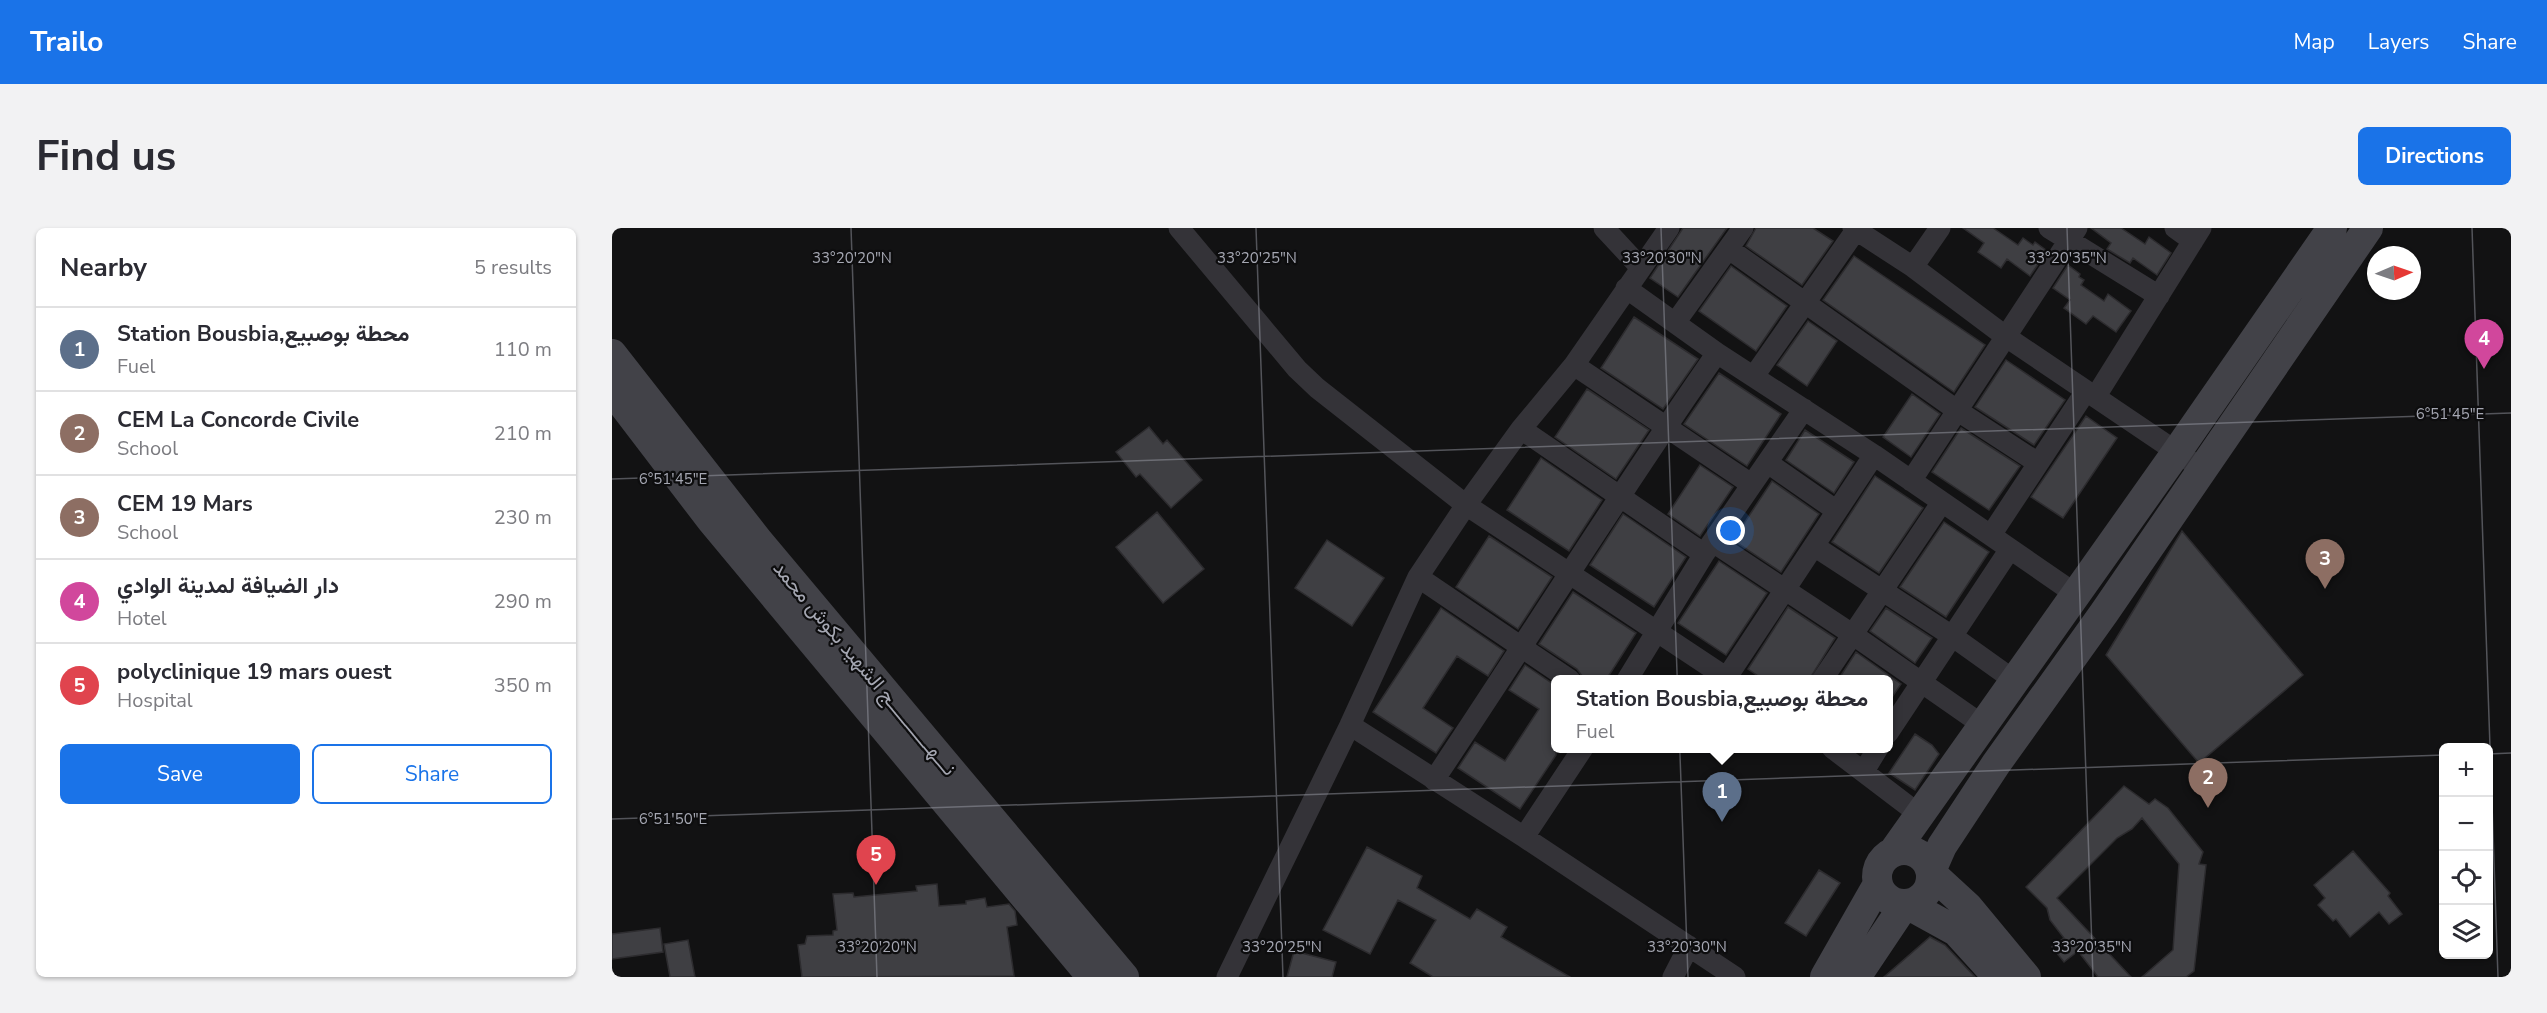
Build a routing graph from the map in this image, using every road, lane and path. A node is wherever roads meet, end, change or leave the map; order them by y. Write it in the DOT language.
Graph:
graph roads {
  1 [pos="1179,228"];
  2 [pos="1604,228"];
  3 [pos="1670,228"];
  4 [pos="1743,228"];
  5 [pos="1940,228"];
  6 [pos="2049,228"];
  7 [pos="2175,228"];
  8 [pos="2332,228"];
  9 [pos="2368,228"];
  10 [pos="1855,229"];
  11 [pos="2072,234"];
  12 [pos="2198,235"];
  13 [pos="1728,249"];
  14 [pos="1913,267"];
  15 [pos="1641,268"];
  16 [pos="1626,288"];
  17 [pos="2159,296"];
  18 [pos="1804,303"];
  19 [pos="1675,322"];
  20 [pos="2005,336"];
  21 [pos="1717,353"];
  22 [pos="612,354"];
  23 [pos="1574,365"];
  24 [pos="1754,376"];
  25 [pos="612,390"];
  26 [pos="2091,394"];
  27 [pos="1804,409"];
  28 [pos="1958,411"];
  29 [pos="1666,425"];
  30 [pos="1521,429"];
  31 [pos="2176,453"];
  32 [pos="1874,455"];
  33 [pos="1768,463"];
  34 [pos="2038,463"];
  35 [pos="2202,469"];
  36 [pos="1911,481"];
  37 [pos="1751,484"];
  38 [pos="1620,498"];
  39 [pos="1942,502"];
  40 [pos="1466,505"];
  41 [pos="1838,511"];
  42 [pos="1991,535"];
  43 [pos="1814,546"];
  44 [pos="1708,548"];
  45 [pos="2010,549"];
  46 [pos="1569,571"];
  47 [pos="1418,577"];
  48 [pos="1786,590"];
  49 [pos="1882,590"];
  50 [pos="2077,595"];
  51 [pos="1658,630"];
  52 [pos="1852,634"];
  53 [pos="1952,636"];
  54 [pos="1523,646"];
  55 [pos="1563,675"];
  56 [pos="1630,675"];
  57 [pos="1725,675"];
  58 [pos="1731,675"];
  59 [pos="1825,675"];
  60 [pos="2015,681"];
  61 [pos="1921,683"];
  62 [pos="1350,725"];
  63 [pos="1893,725"];
  64 [pos="1984,726"];
  65 [pos="1580,753"];
  66 [pos="1839,753"];
  67 [pos="1875,753"];
  68 [pos="1864,771"];
  69 [pos="1434,780"];
  70 [pos="1920,815"];
  71 [pos="1524,837"];
  72 [pos="1894,851"];
  73 [pos="1931,872"];
  74 [pos="1878,884"];
  75 [pos="1906,904"];
  76 [pos="1689,946"];
  77 [pos="1092,977"];
  78 [pos="1124,977"];
  79 [pos="1227,977"];
  80 [pos="1673,977"];
  81 [pos="1735,977"];
  82 [pos="1826,977"];
  83 [pos="1856,977"];
  84 [pos="1998,977"];
  85 [pos="2026,977"];
  1 -- 40 [label="street"];
  2 -- 15 [label="street"];
  3 -- 15 [label="street"];
  4 -- 13 [label="street"];
  5 -- 14 [label="street"];
  6 -- 11 [label="street"];
  7 -- 12 [label="street"];
  8 -- 31 [label="main road"];
  9 -- 35 [label="main road"];
  10 -- 14 [label="street"];
  10 -- 18 [label="street"];
  11 -- 17 [label="street"];
  11 -- 20 [label="street"];
  12 -- 17 [label="street"];
  13 -- 18 [label="street"];
  13 -- 19 [label="street"];
  14 -- 20 [label="street"];
  15 -- 16 [label="street"];
  16 -- 19 [label="street"];
  16 -- 23 [label="street"];
  17 -- 26 [label="street"];
  18 -- 24 [label="street"];
  18 -- 28 [label="street"];
  19 -- 21 [label="street"];
  20 -- 26 [label="street"];
  20 -- 28 [label="street"];
  21 -- 24 [label="street"];
  21 -- 29 [label="street"];
  22 -- 78 [label="main road, نـــهـــــــــــج الشهيد بكوش محمد"];
  23 -- 29 [label="street"];
  23 -- 30 [label="street"];
  24 -- 27 [label="street"];
  25 -- 77 [label="main road, نـــهـــــــــــج الشهيد بكوش محمد"];
  26 -- 31 [label="street"];
  26 -- 34 [label="street"];
  27 -- 32 [label="street"];
  27 -- 33 [label="street"];
  28 -- 34 [label="street"];
  28 -- 36 [label="street"];
  29 -- 37 [label="street"];
  29 -- 38 [label="street"];
  30 -- 38 [label="street"];
  30 -- 40 [label="street"];
  31 -- 35 [label="street"];
  31 -- 50 [label="main road"];
  32 -- 36 [label="street"];
  32 -- 41 [label="street"];
  33 -- 37 [label="street"];
  33 -- 41 [label="street"];
  34 -- 42 [label="street"];
  35 -- 73 [label="main road"];
  36 -- 39 [label="street"];
  37 -- 44 [label="street"];
  38 -- 44 [label="street"];
  38 -- 46 [label="street"];
  39 -- 42 [label="street"];
  39 -- 49 [label="street"];
  40 -- 46 [label="street"];
  40 -- 47 [label="street"];
  41 -- 43 [label="street"];
  42 -- 45 [label="street"];
  43 -- 48 [label="street"];
  43 -- 49 [label="street"];
  44 -- 48 [label="street"];
  44 -- 51 [label="street"];
  45 -- 50 [label="street"];
  45 -- 53 [label="street"];
  46 -- 51 [label="street"];
  46 -- 54 [label="street"];
  47 -- 54 [label="street"];
  47 -- 62 [label="street"];
  48 -- 52 [label="street"];
  48 -- 58 [label="street"];
  49 -- 52 [label="street"];
  49 -- 53 [label="street"];
  50 -- 60 [label="main road"];
  51 -- 56 [label="street"];
  51 -- 57 [label="street"];
  52 -- 59 [label="street"];
  52 -- 61 [label="street"];
  53 -- 60 [label="street"];
  53 -- 61 [label="street"];
  54 -- 55 [label="street"];
  54 -- 69 [label="street"];
  60 -- 64 [label="main road"];
  61 -- 63 [label="street"];
  61 -- 64 [label="street"];
  62 -- 69 [label="street"];
  62 -- 79 [label="street"];
  64 -- 70 [label="main road"];
  65 -- 71 [label="street"];
  66 -- 68 [label="street"];
  67 -- 68 [label="street"];
  68 -- 70 [label="street"];
  69 -- 71 [label="street"];
  70 -- 72 [label="main road"];
  71 -- 76 [label="street"];
  72 -- 73 [label="main road"];
  72 -- 74 [label="main road"];
  73 -- 75 [label="main road"];
  73 -- 85 [label="main road"];
  74 -- 75 [label="main road"];
  74 -- 82 [label="main road"];
  75 -- 83 [label="main road"];
  75 -- 84 [label="main road"];
  76 -- 80 [label="street"];
  76 -- 81 [label="street"];
}
